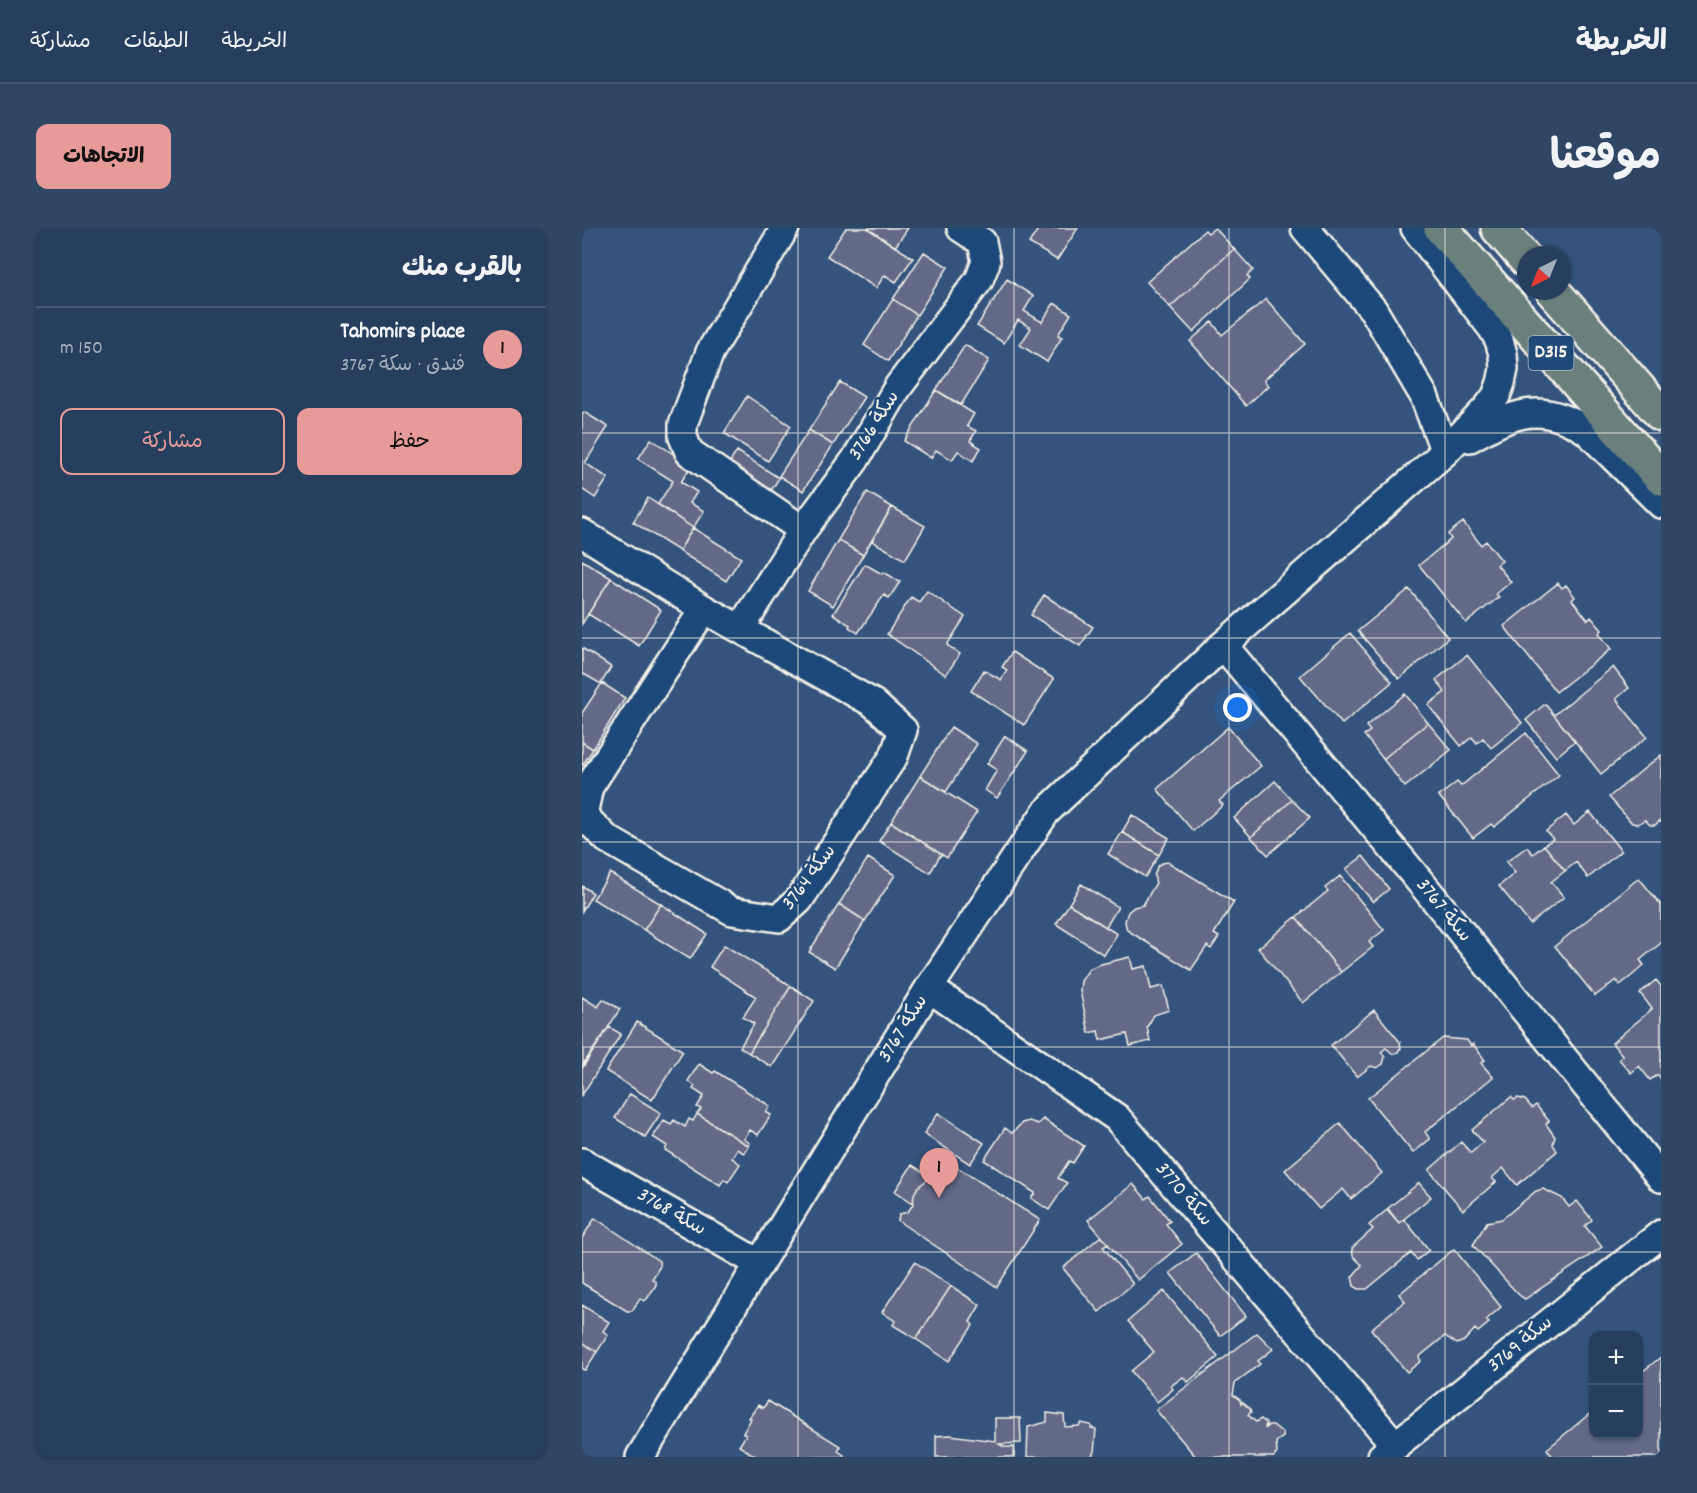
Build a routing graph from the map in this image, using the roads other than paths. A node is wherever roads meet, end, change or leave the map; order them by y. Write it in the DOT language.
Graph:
graph roads {
  1 [pos="785,228"];
  2 [pos="961,228"];
  3 [pos="1305,228"];
  4 [pos="1415,228"];
  5 [pos="1441,228"];
  6 [pos="1498,228"];
  7 [pos="1517,250"];
  8 [pos="1561,300"];
  9 [pos="1661,414"];
  10 [pos="1446,452"];
  11 [pos="1661,478"];
  12 [pos="1661,504"];
  13 [pos="803,530"];
  14 [pos="582,533"];
  15 [pos="704,609"];
  16 [pos="740,629"];
  17 [pos="1223,645"];
  18 [pos="929,988"];
  19 [pos="582,1162"];
  20 [pos="1661,1178"];
  21 [pos="1661,1234"];
  22 [pos="760,1264"];
  23 [pos="1389,1451"];
  24 [pos="640,1457"];
  1 -- 13 [label="street"];
  2 -- 13 [label="street, سكة 3766"];
  3 -- 10 [label="street"];
  4 -- 10 [label="street"];
  5 -- 11 [label="main road, D315"];
  6 -- 7 [label="main road"];
  8 -- 9 [label="main road, D315"];
  10 -- 12 [label="street"];
  10 -- 17 [label="street, سكة 3767"];
  13 -- 16 [label="street, سكة 3766"];
  14 -- 15 [label="street, سكة 3764"];
  15 -- 16 [label="street, سكة 3764"];
  15 -- 16 [label="street, سكة 3764"];
  17 -- 18 [label="street, سكة 3767"];
  17 -- 20 [label="street, سكة 3767"];
  18 -- 22 [label="street, سكة 3767"];
  18 -- 23 [label="street, سكة 3770"];
  19 -- 22 [label="street, سكة 3768"];
  21 -- 23 [label="street, سكة 3769"];
  22 -- 24 [label="street, سكة 3767"];
}
